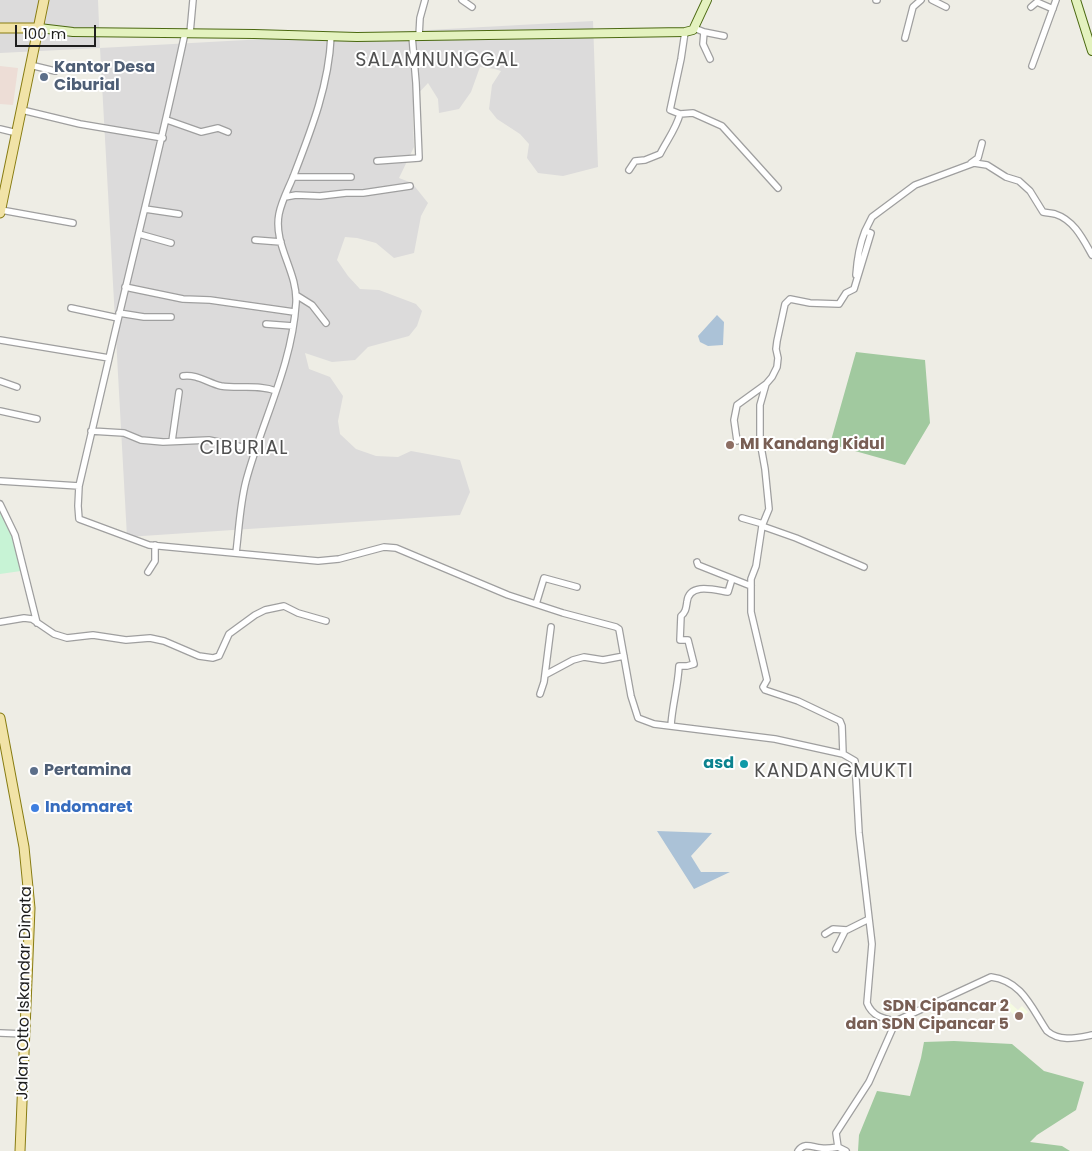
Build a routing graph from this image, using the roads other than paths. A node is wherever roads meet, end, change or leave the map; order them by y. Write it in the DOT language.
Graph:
graph roads {
  1 [pos="44,0"];
  2 [pos="193,0"];
  3 [pos="425,0"];
  4 [pos="462,0"];
  5 [pos="707,0"];
  6 [pos="921,0"];
  7 [pos="932,0"];
  8 [pos="1056,0"];
  9 [pos="1076,0"];
  10 [pos="472,7"];
  11 [pos="946,7"];
  12 [pos="1031,7"];
  13 [pos="1053,9"];
  14 [pos="0,28"];
  15 [pos="39,28"];
  16 [pos="694,28"];
  17 [pos="685,32"];
  18 [pos="704,32"];
  19 [pos="188,33"];
  20 [pos="331,36"];
  21 [pos="415,36"];
  22 [pos="724,36"];
  23 [pos="905,38"];
  24 [pos="1092,51"];
  25 [pos="710,59"];
  26 [pos="30,65"];
  27 [pos="1032,66"];
  28 [pos="55,71"];
  29 [pos="22,110"];
  30 [pos="680,114"];
  31 [pos="167,120"];
  32 [pos="0,128"];
  33 [pos="228,132"];
  34 [pos="17,133"];
  35 [pos="163,138"];
  36 [pos="982,143"];
  37 [pos="377,161"];
  38 [pos="969,164"];
  39 [pos="628,170"];
  40 [pos="293,177"];
  41 [pos="351,177"];
  42 [pos="410,186"];
  43 [pos="778,188"];
  44 [pos="285,197"];
  45 [pos="145,209"];
  46 [pos="0,212"];
  47 [pos="179,214"];
  48 [pos="73,223"];
  49 [pos="139,234"];
  50 [pos="255,240"];
  51 [pos="281,242"];
  52 [pos="171,243"];
  53 [pos="1092,255"];
  54 [pos="125,287"];
  55 [pos="296,296"];
  56 [pos="72,308"];
  57 [pos="294,312"];
  58 [pos="119,316"];
  59 [pos="171,318"];
  60 [pos="326,323"];
  61 [pos="266,324"];
  62 [pos="293,326"];
  63 [pos="0,340"];
  64 [pos="109,358"];
  65 [pos="184,376"];
  66 [pos="0,381"];
  67 [pos="766,384"];
  68 [pos="17,387"];
  69 [pos="276,391"];
  70 [pos="179,392"];
  71 [pos="0,411"];
  72 [pos="37,419"];
  73 [pos="91,432"];
  74 [pos="172,441"];
  75 [pos="737,442"];
  76 [pos="256,450"];
  77 [pos="0,481"];
  78 [pos="79,486"];
  79 [pos="0,504"];
  80 [pos="742,518"];
  81 [pos="763,525"];
  82 [pos="155,545"];
  83 [pos="236,553"];
  84 [pos="697,562"];
  85 [pos="864,568"];
  86 [pos="148,572"];
  87 [pos="732,579"];
  88 [pos="751,586"];
  89 [pos="576,587"];
  90 [pos="536,604"];
  91 [pos="326,621"];
  92 [pos="0,622"];
  93 [pos="37,623"];
  94 [pos="551,627"];
  95 [pos="624,656"];
  96 [pos="545,675"];
  97 [pos="540,694"];
  98 [pos="0,718"];
  99 [pos="671,726"];
  100 [pos="843,754"];
  101 [pos="870,919"];
  102 [pos="845,931"];
  103 [pos="825,934"];
  104 [pos="836,949"];
  105 [pos="896,1021"];
  106 [pos="0,1033"];
  107 [pos="25,1034"];
  108 [pos="1092,1035"];
  109 [pos="838,1147"];
  110 [pos="20,1151"];
  111 [pos="798,1151"];
  112 [pos="846,1151"];
  1 -- 15 [label="main road"];
  2 -- 19 [label="street"];
  3 -- 21 [label="street"];
  4 -- 10 [label="street"];
  5 -- 16 [label="street"];
  6 -- 23 [label="street"];
  7 -- 11 [label="street"];
  8 -- 13 [label="street"];
  9 -- 24 [label="street"];
  12 -- 13 [label="street"];
  13 -- 27 [label="street"];
  14 -- 15 [label="main road"];
  15 -- 19 [label="street"];
  15 -- 26 [label="main road"];
  16 -- 17 [label="street"];
  16 -- 18 [label="street"];
  17 -- 21 [label="street"];
  17 -- 30 [label="street"];
  18 -- 22 [label="street"];
  18 -- 25 [label="street"];
  19 -- 20 [label="street"];
  19 -- 31 [label="street"];
  20 -- 21 [label="street"];
  20 -- 40 [label="street"];
  21 -- 37 [label="street"];
  26 -- 28 [label="street"];
  26 -- 29 [label="main road"];
  29 -- 34 [label="main road"];
  29 -- 35 [label="street"];
  30 -- 39 [label="street"];
  30 -- 43 [label="street"];
  31 -- 33 [label="street"];
  31 -- 35 [label="street"];
  32 -- 34 [label="street"];
  34 -- 46 [label="main road"];
  35 -- 45 [label="street"];
  36 -- 38 [label="street"];
  38 -- 53 [label="street"];
  38 -- 67 [label="street"];
  40 -- 41 [label="street"];
  40 -- 44 [label="street"];
  42 -- 44 [label="street"];
  44 -- 51 [label="street"];
  45 -- 47 [label="street"];
  45 -- 49 [label="street"];
  46 -- 48 [label="street"];
  49 -- 52 [label="street"];
  49 -- 54 [label="street"];
  50 -- 51 [label="street"];
  51 -- 55 [label="street"];
  54 -- 57 [label="street"];
  54 -- 58 [label="street"];
  55 -- 57 [label="street"];
  55 -- 60 [label="street"];
  56 -- 58 [label="street"];
  57 -- 62 [label="street"];
  58 -- 59 [label="street"];
  58 -- 64 [label="street"];
  61 -- 62 [label="street"];
  62 -- 69 [label="street"];
  63 -- 64 [label="street"];
  64 -- 73 [label="street"];
  65 -- 69 [label="street"];
  66 -- 68 [label="street"];
  67 -- 75 [label="street"];
  67 -- 81 [label="street"];
  69 -- 76 [label="street"];
  70 -- 74 [label="street"];
  71 -- 72 [label="street"];
  73 -- 74 [label="street"];
  73 -- 78 [label="street"];
  74 -- 76 [label="street"];
  76 -- 83 [label="street"];
  77 -- 78 [label="street"];
  78 -- 82 [label="street"];
  79 -- 93 [label="street"];
  80 -- 81 [label="street"];
  81 -- 85 [label="street"];
  81 -- 88 [label="street"];
  82 -- 83 [label="street"];
  82 -- 86 [label="street"];
  83 -- 90 [label="street"];
  84 -- 87 [label="street"];
  87 -- 88 [label="street"];
  87 -- 99 [label="street"];
  88 -- 100 [label="street"];
  89 -- 90 [label="street"];
  90 -- 95 [label="street"];
  91 -- 93 [label="street"];
  92 -- 93 [label="street"];
  94 -- 96 [label="street"];
  95 -- 96 [label="street"];
  95 -- 99 [label="street"];
  96 -- 97 [label="street"];
  98 -- 107 [label="main road, Jalan Otto Iskandar Dinata"];
  99 -- 100 [label="street"];
  100 -- 101 [label="street"];
  101 -- 102 [label="street"];
  101 -- 105 [label="street"];
  102 -- 103 [label="street"];
  102 -- 104 [label="street"];
  105 -- 108 [label="street"];
  105 -- 109 [label="street"];
  106 -- 107 [label="street"];
  107 -- 110 [label="main road, Jalan Otto Iskandar Dinata"];
  109 -- 111 [label="street"];
  109 -- 112 [label="street"];
}
